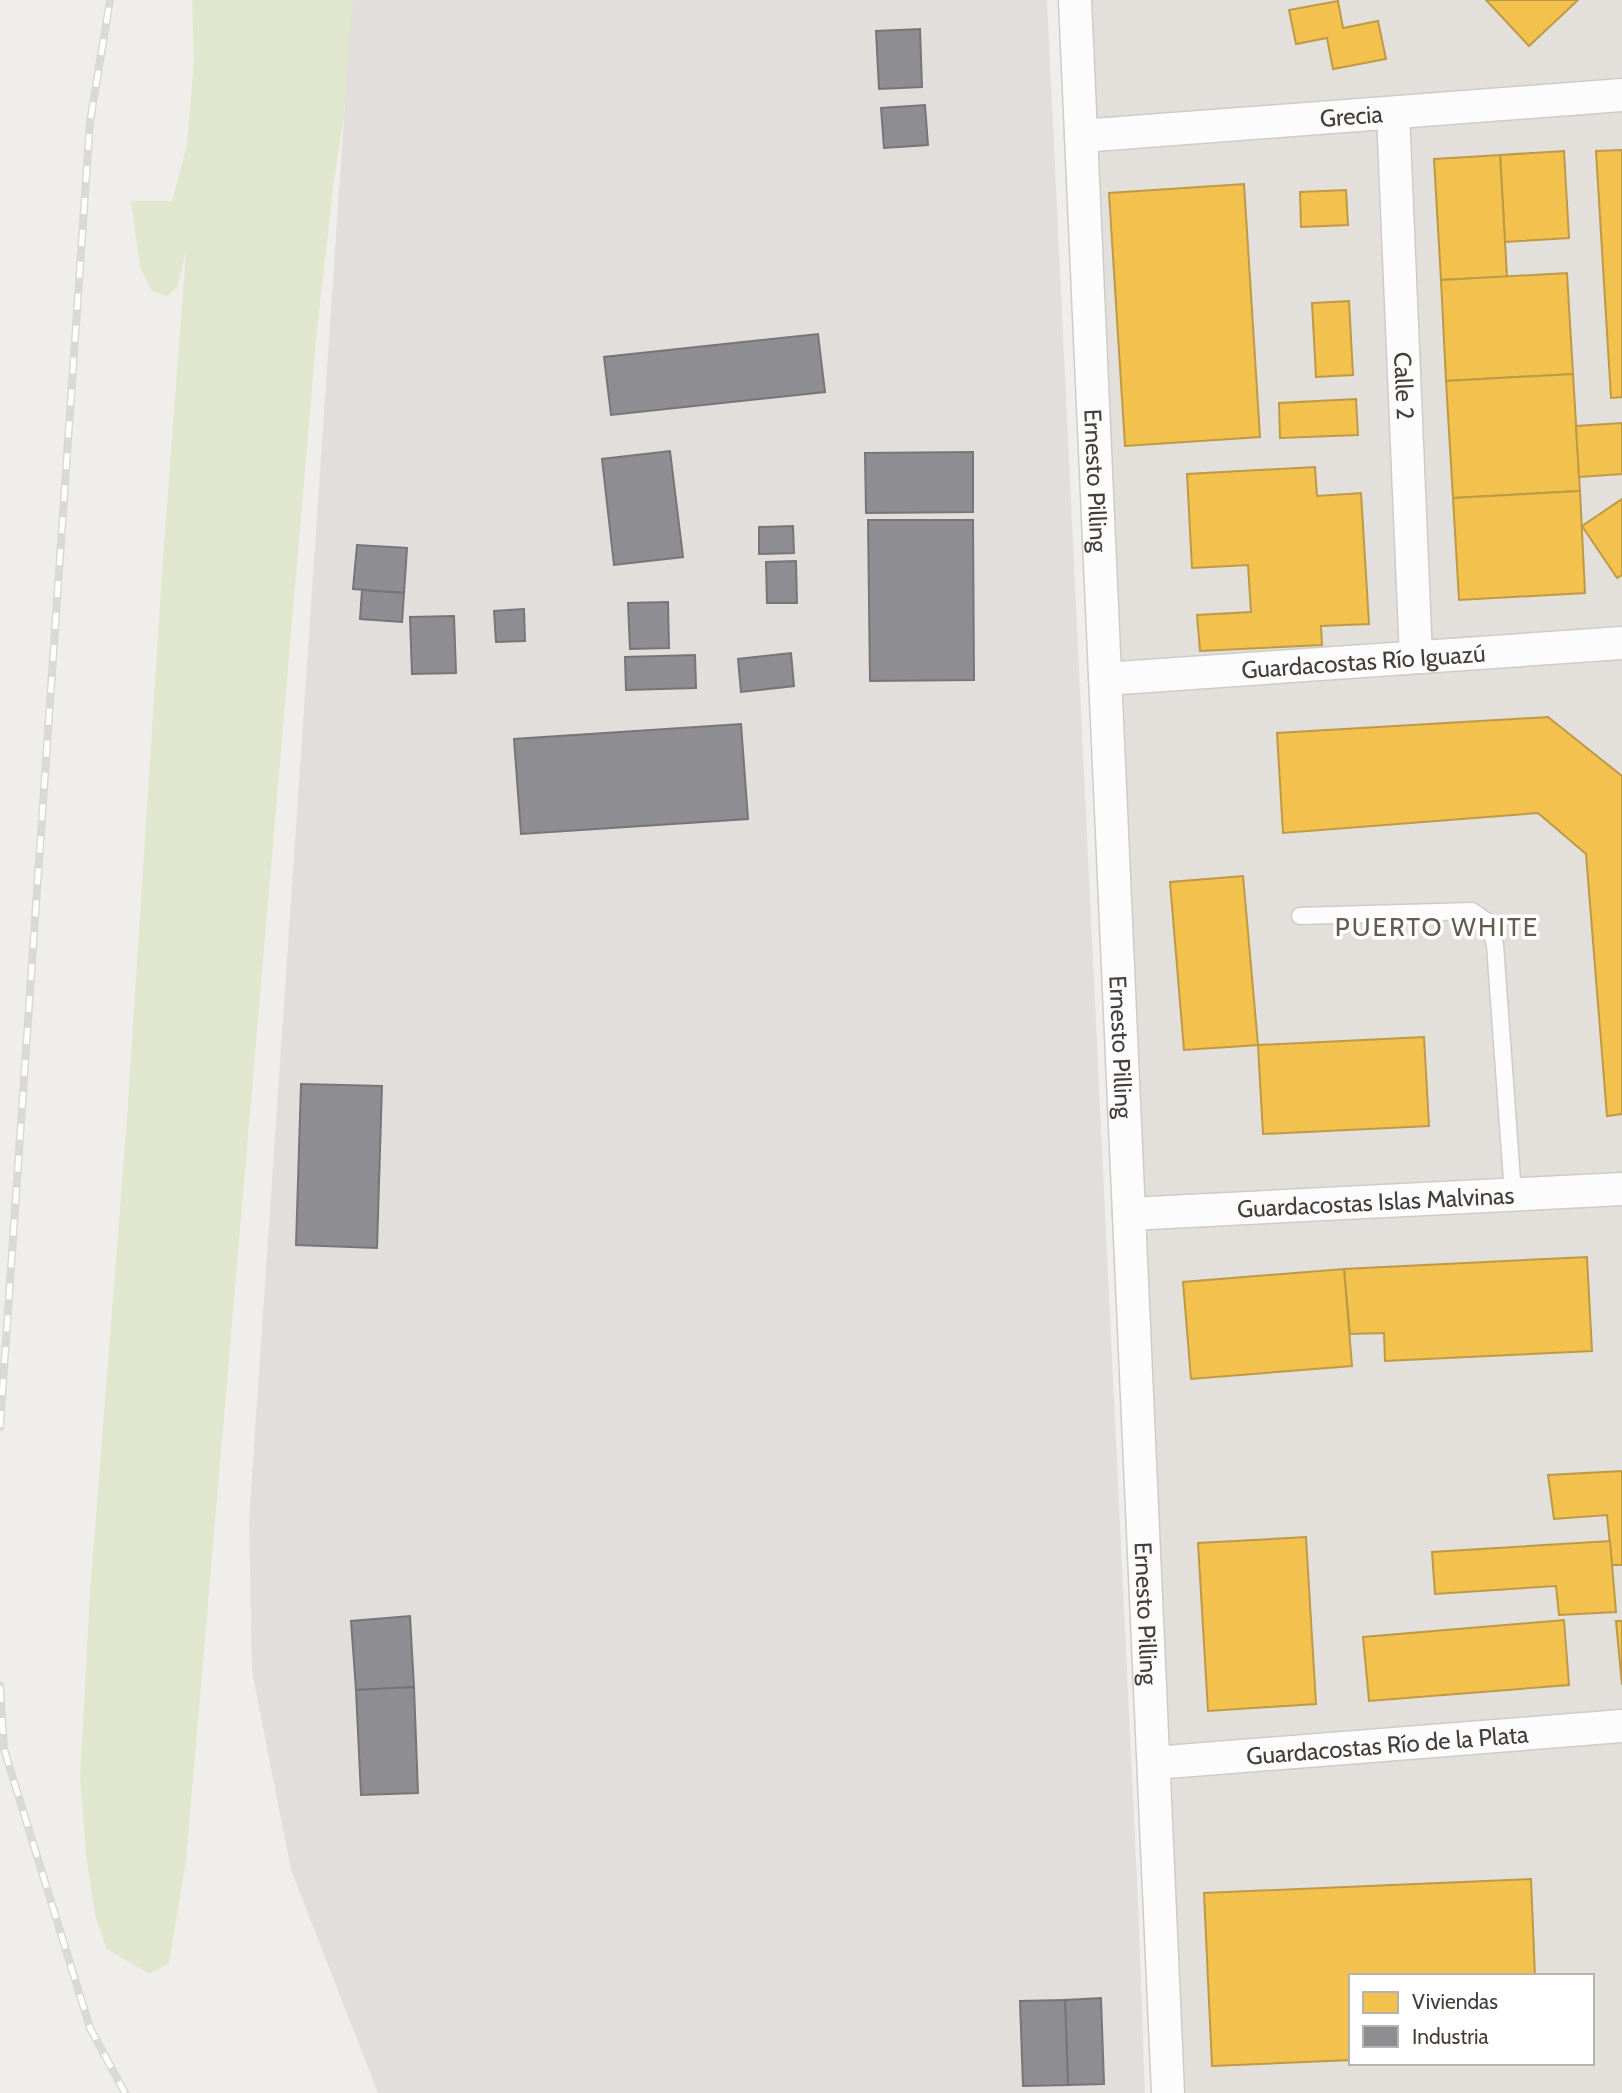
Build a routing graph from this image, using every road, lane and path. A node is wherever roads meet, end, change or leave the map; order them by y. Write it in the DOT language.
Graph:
graph roads {
  1 [pos="1075,0"];
  2 [pos="1622,95"];
  3 [pos="1393,113"];
  4 [pos="1081,136"];
  5 [pos="1622,643"];
  6 [pos="1416,657"];
  7 [pos="1105,678"];
  8 [pos="1300,916"];
  9 [pos="1622,1189"];
  10 [pos="1513,1195"];
  11 [pos="1129,1214"];
  12 [pos="1622,1727"];
  13 [pos="1154,1763"];
  14 [pos="1168,2093"];
  1 -- 4 [label="street, Ernesto Pilling"];
  2 -- 3 [label="street, Grecia"];
  3 -- 4 [label="street, Grecia"];
  3 -- 6 [label="street, Calle 2"];
  4 -- 7 [label="street, Ernesto Pilling"];
  5 -- 6 [label="street, Guardacostas Río Iguazú"];
  6 -- 7 [label="street, Guardacostas Río Iguazú"];
  7 -- 11 [label="street, Ernesto Pilling"];
  8 -- 10 [label="lane"];
  9 -- 10 [label="street, Guardacostas Islas Malvinas"];
  10 -- 11 [label="street, Guardacostas Islas Malvinas"];
  11 -- 13 [label="street, Ernesto Pilling"];
  12 -- 13 [label="street, Guardacostas Río de la Plata"];
  13 -- 14 [label="street, Ernesto Pilling"];
}
